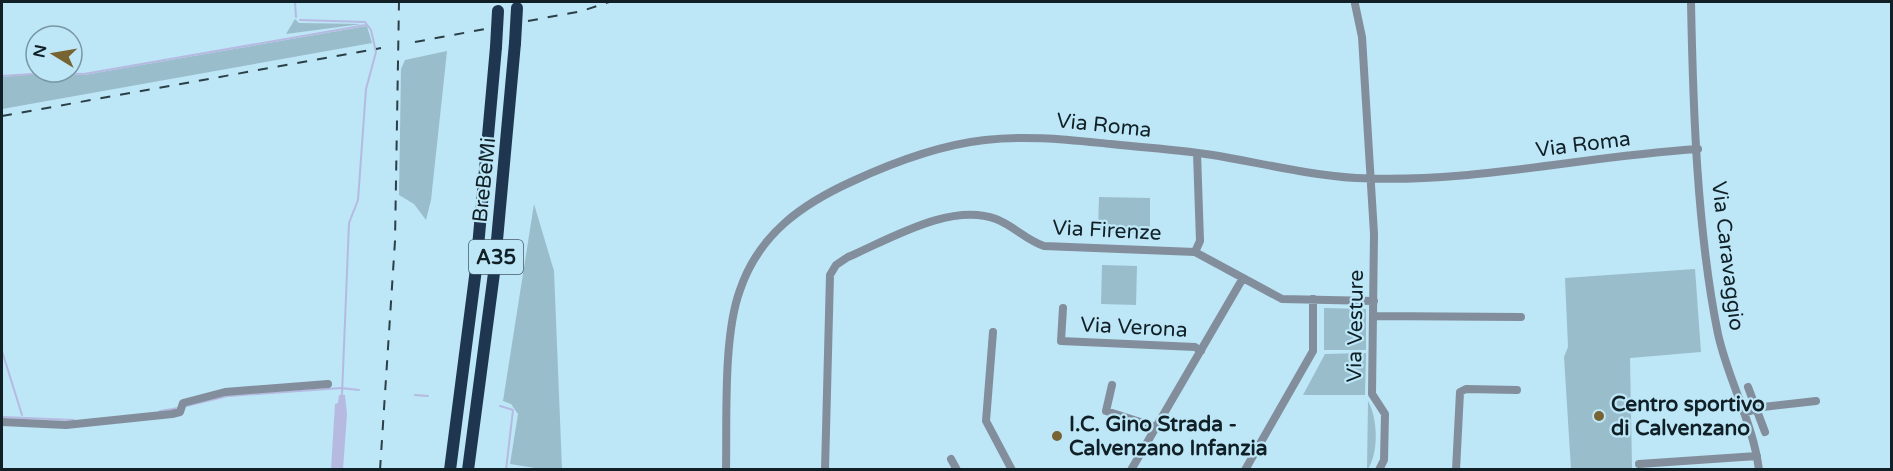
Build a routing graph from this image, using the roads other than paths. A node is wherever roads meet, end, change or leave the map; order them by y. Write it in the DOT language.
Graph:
graph roads {
  1 [pos="1691,2"];
  2 [pos="1355,4"];
  3 [pos="518,5"];
  4 [pos="498,6"];
  5 [pos="1698,149"];
  6 [pos="1197,153"];
  7 [pos="1371,178"];
  8 [pos="1195,252"];
  9 [pos="1243,278"];
  10 [pos="1313,299"];
  11 [pos="1374,301"];
  12 [pos="1063,308"];
  13 [pos="1373,316"];
  14 [pos="1521,317"];
  15 [pos="993,332"];
  16 [pos="1201,351"];
  17 [pos="328,384"];
  18 [pos="1112,385"];
  19 [pos="1748,387"];
  20 [pos="1517,390"];
  21 [pos="1816,401"];
  22 [pos="1756,410"];
  23 [pos="1744,413"];
  24 [pos="2,422"];
  25 [pos="1156,426"];
  26 [pos="1765,432"];
  27 [pos="1757,456"];
  28 [pos="951,459"];
  29 [pos="1639,464"];
  30 [pos="450,470"];
  31 [pos="468,470"];
  32 [pos="726,470"];
  33 [pos="825,470"];
  34 [pos="957,470"];
  35 [pos="1012,470"];
  36 [pos="1131,470"];
  37 [pos="1245,470"];
  38 [pos="1379,470"];
  39 [pos="1456,470"];
  40 [pos="1759,470"];
  1 -- 5 [label="street, Via Caravaggio"];
  2 -- 7 [label="street, Via Vesture"];
  3 -- 31 [label="highway, BreBeMi / A35, bridge"];
  4 -- 30 [label="highway, BreBeMi / A35, bridge"];
  5 -- 7 [label="street, Via Roma"];
  5 -- 23 [label="street, Via Caravaggio"];
  6 -- 7 [label="street, Via Roma"];
  6 -- 8 [label="street"];
  6 -- 32 [label="street, Via Roma"];
  7 -- 11 [label="street, Via Vesture"];
  8 -- 9 [label="street, Via Firenze"];
  8 -- 33 [label="street, Via Firenze"];
  9 -- 10 [label="street, Via Firenze"];
  9 -- 16 [label="street, Via Verona"];
  10 -- 11 [label="street, Via Firenze"];
  10 -- 37 [label="street"];
  11 -- 13 [label="street, Via Vesture"];
  12 -- 16 [label="street, Via Verona"];
  13 -- 14 [label="street"];
  13 -- 38 [label="street, Via Vesture"];
  15 -- 35 [label="street"];
  16 -- 25 [label="street, Via Verona"];
  17 -- 24 [label="street"];
  18 -- 25 [label="street"];
  19 -- 22 [label="street"];
  20 -- 39 [label="street"];
  21 -- 22 [label="street"];
  22 -- 23 [label="street"];
  22 -- 26 [label="street"];
  23 -- 27 [label="street, Via Caravaggio"];
  25 -- 36 [label="street, Via Verona"];
  27 -- 29 [label="street"];
  27 -- 40 [label="street, Via Caravaggio"];
  28 -- 34 [label="street"];
}
